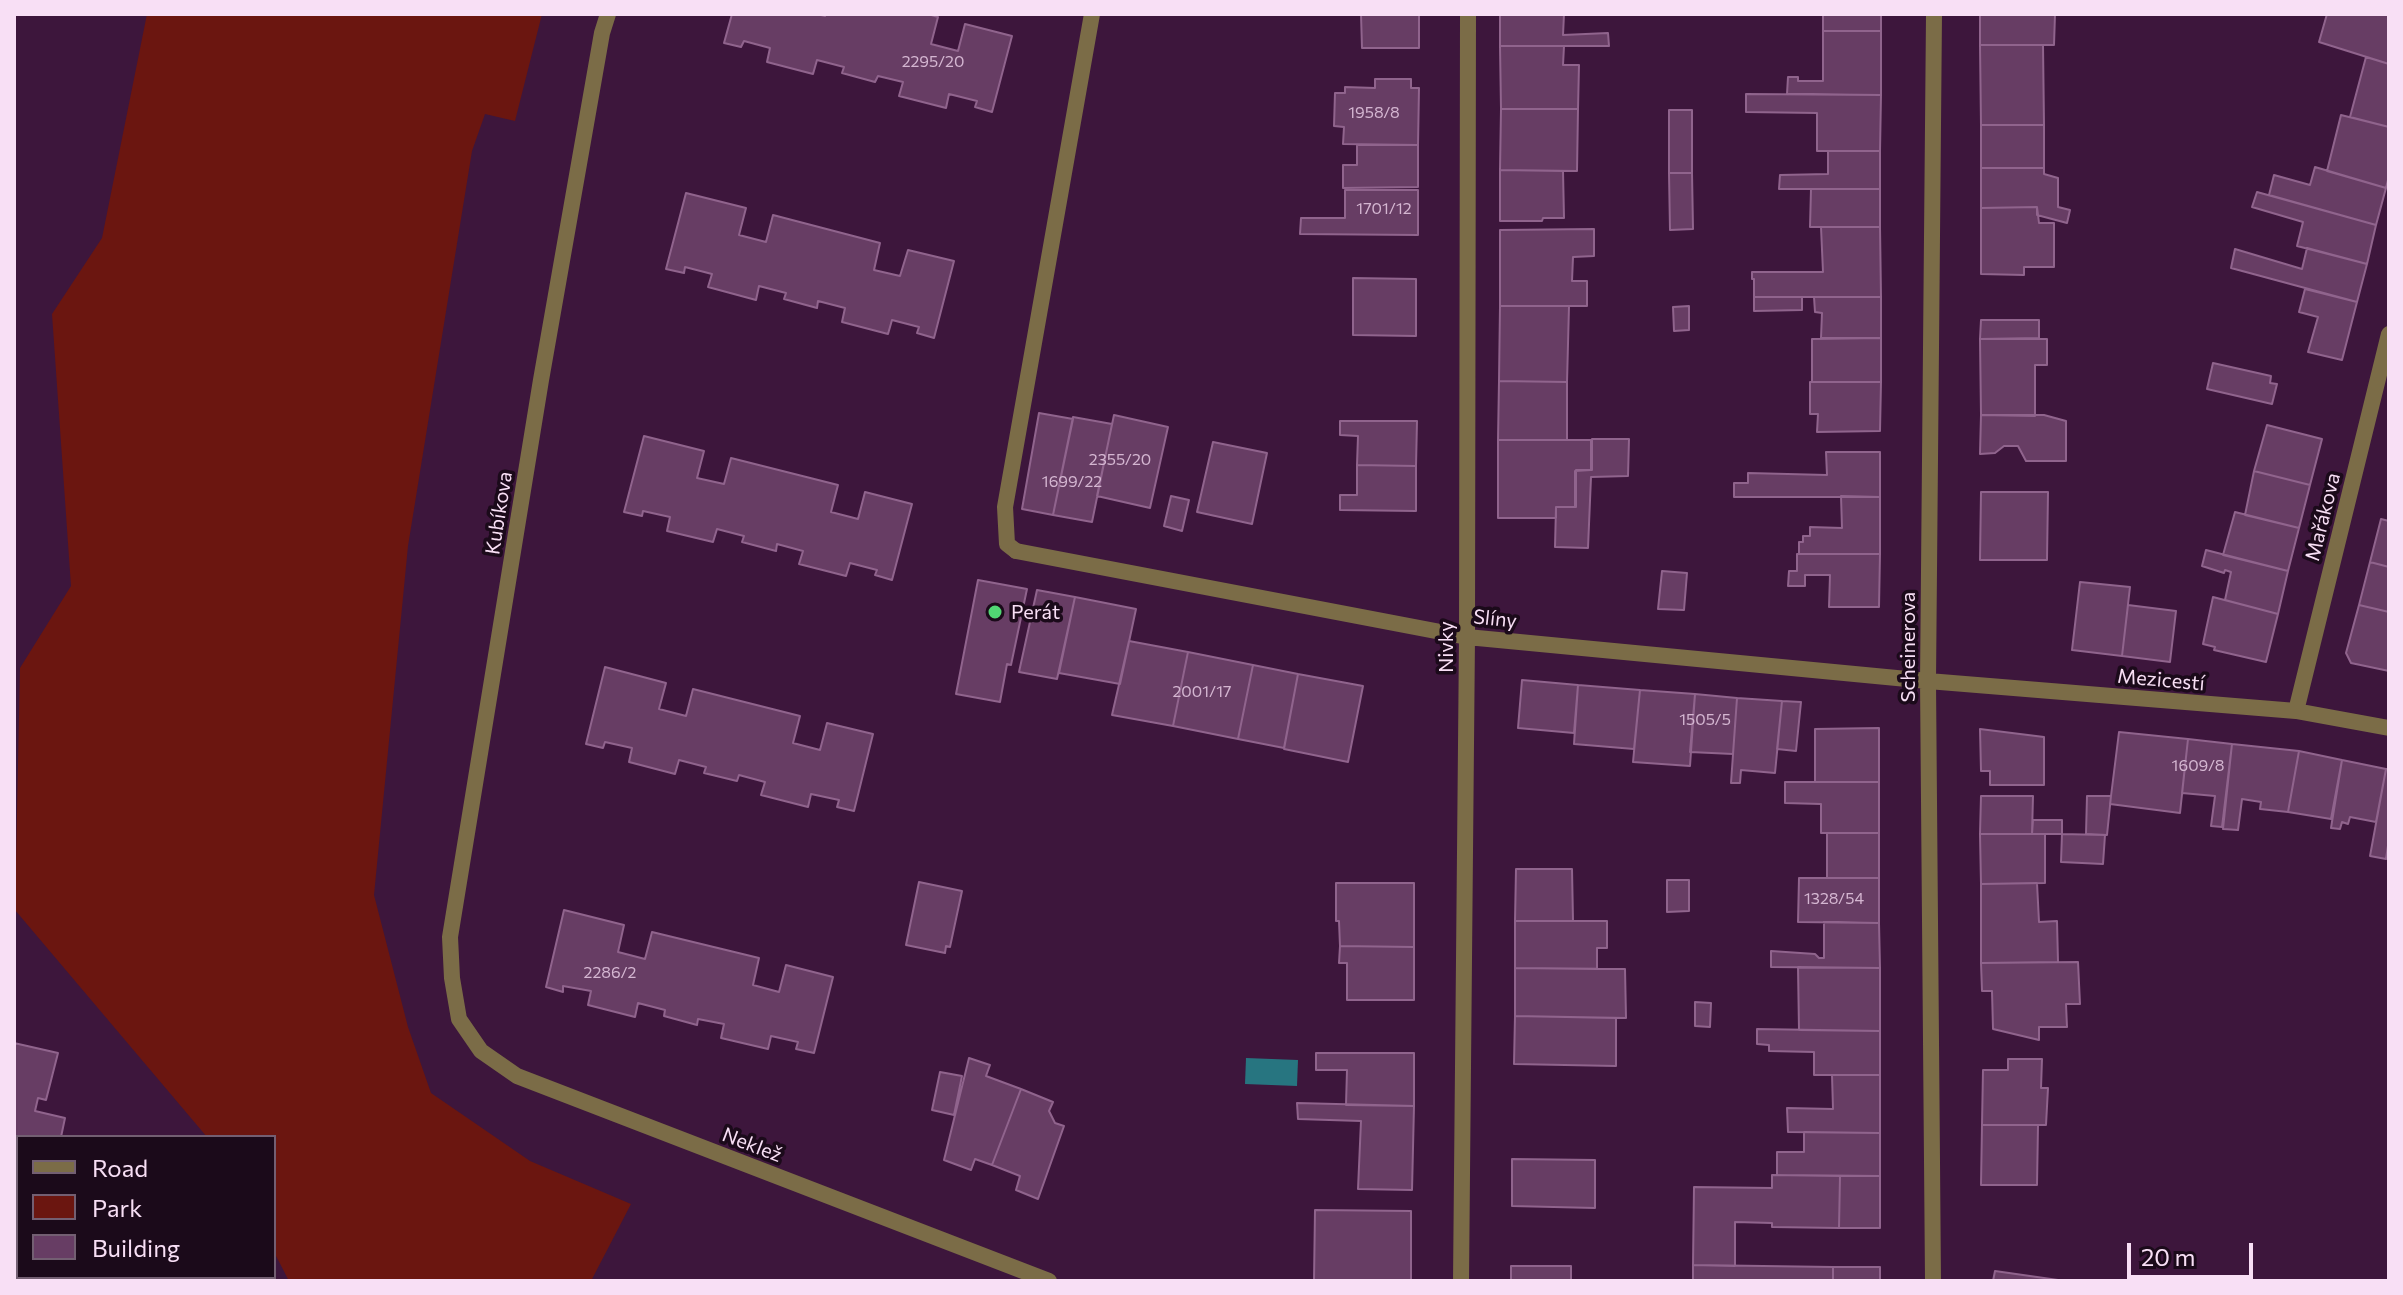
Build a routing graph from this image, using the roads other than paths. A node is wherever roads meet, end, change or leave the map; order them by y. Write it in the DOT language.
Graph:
graph roads {
  1 [pos="608,14"];
  2 [pos="1092,14"];
  3 [pos="1468,14"];
  4 [pos="1934,14"];
  5 [pos="2389,334"];
  6 [pos="1467,637"];
  7 [pos="1928,681"];
  8 [pos="2296,711"];
  9 [pos="2389,728"];
  10 [pos="459,1019"];
  11 [pos="1049,1281"];
  12 [pos="1461,1281"];
  13 [pos="1933,1281"];
  1 -- 10 [label="street, Kubíkova"];
  2 -- 6 [label="street, Slíny"];
  3 -- 6 [label="street, Nivky"];
  4 -- 7 [label="street, Scheinerova"];
  5 -- 8 [label="street, Mařákova"];
  6 -- 7 [label="street, Slíny"];
  6 -- 12 [label="street, Nivky"];
  7 -- 8 [label="street, Mezicestí"];
  7 -- 13 [label="street, Scheinerova"];
  8 -- 9 [label="street, Mezicestí"];
  10 -- 11 [label="street, Neklež"];
}
